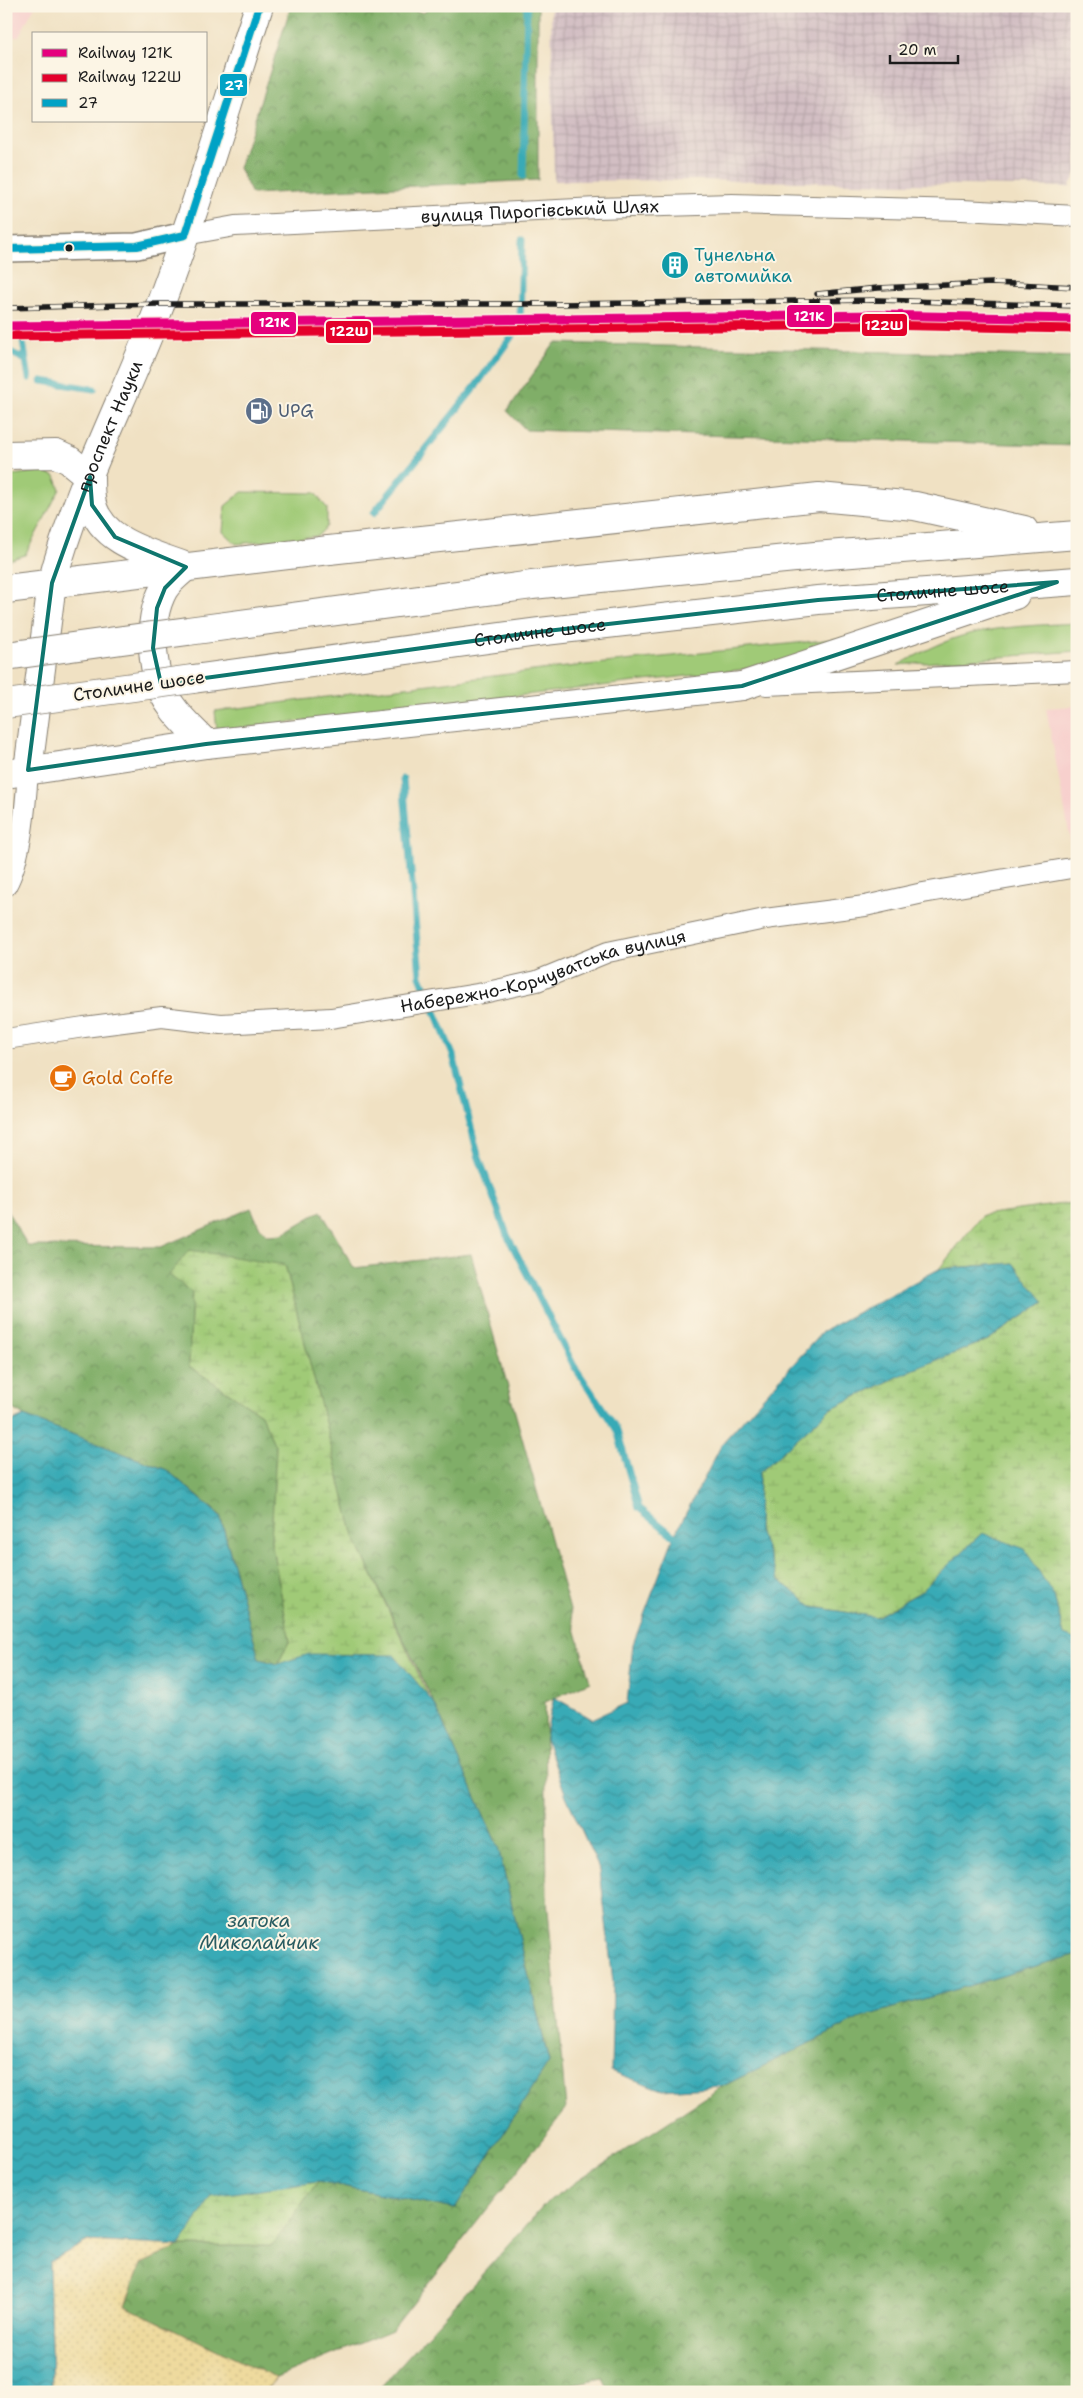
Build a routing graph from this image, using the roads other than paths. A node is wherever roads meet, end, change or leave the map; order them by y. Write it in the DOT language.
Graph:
graph roads {
  1 [pos="259,6"];
  2 [pos="1077,216"];
  3 [pos="185,235"];
  4 [pos="6,249"];
  5 [pos="6,455"];
  6 [pos="90,477"];
  7 [pos="1064,535"];
  8 [pos="186,567"];
  9 [pos="1067,581"];
  10 [pos="52,583"];
  11 [pos="6,589"];
  12 [pos="6,656"];
  13 [pos="1077,671"];
  14 [pos="742,686"];
  15 [pos="6,704"];
  16 [pos="206,744"];
  17 [pos="17,772"];
  18 [pos="1077,867"];
  19 [pos="6,886"];
  20 [pos="6,1039"];
  1 -- 3 [label="main road, проспект Науки"];
  2 -- 3 [label="street, вулиця Пирогівський Шлях"];
  3 -- 4 [label="street, вулиця Пирогівський Шлях"];
  3 -- 6 [label="main road, проспект Науки"];
  5 -- 6 [label="main road"];
  6 -- 8 [label="main road"];
  6 -- 10 [label="main road, проспект Науки"];
  7 -- 8 [label="main road"];
  7 -- 12 [label="main road, bridge"];
  8 -- 10 [label="main road"];
  8 -- 16 [label="main road"];
  9 -- 14 [label="main road"];
  9 -- 15 [label="main road, Столичне шосе, bridge"];
  10 -- 11 [label="main road"];
  10 -- 17 [label="main road, проспект Науки"];
  13 -- 14 [label="street"];
  14 -- 16 [label="main road"];
  16 -- 17 [label="main road"];
  17 -- 19 [label="street"];
  18 -- 20 [label="street, Набережно-Корчуватська вулиця"];
}
